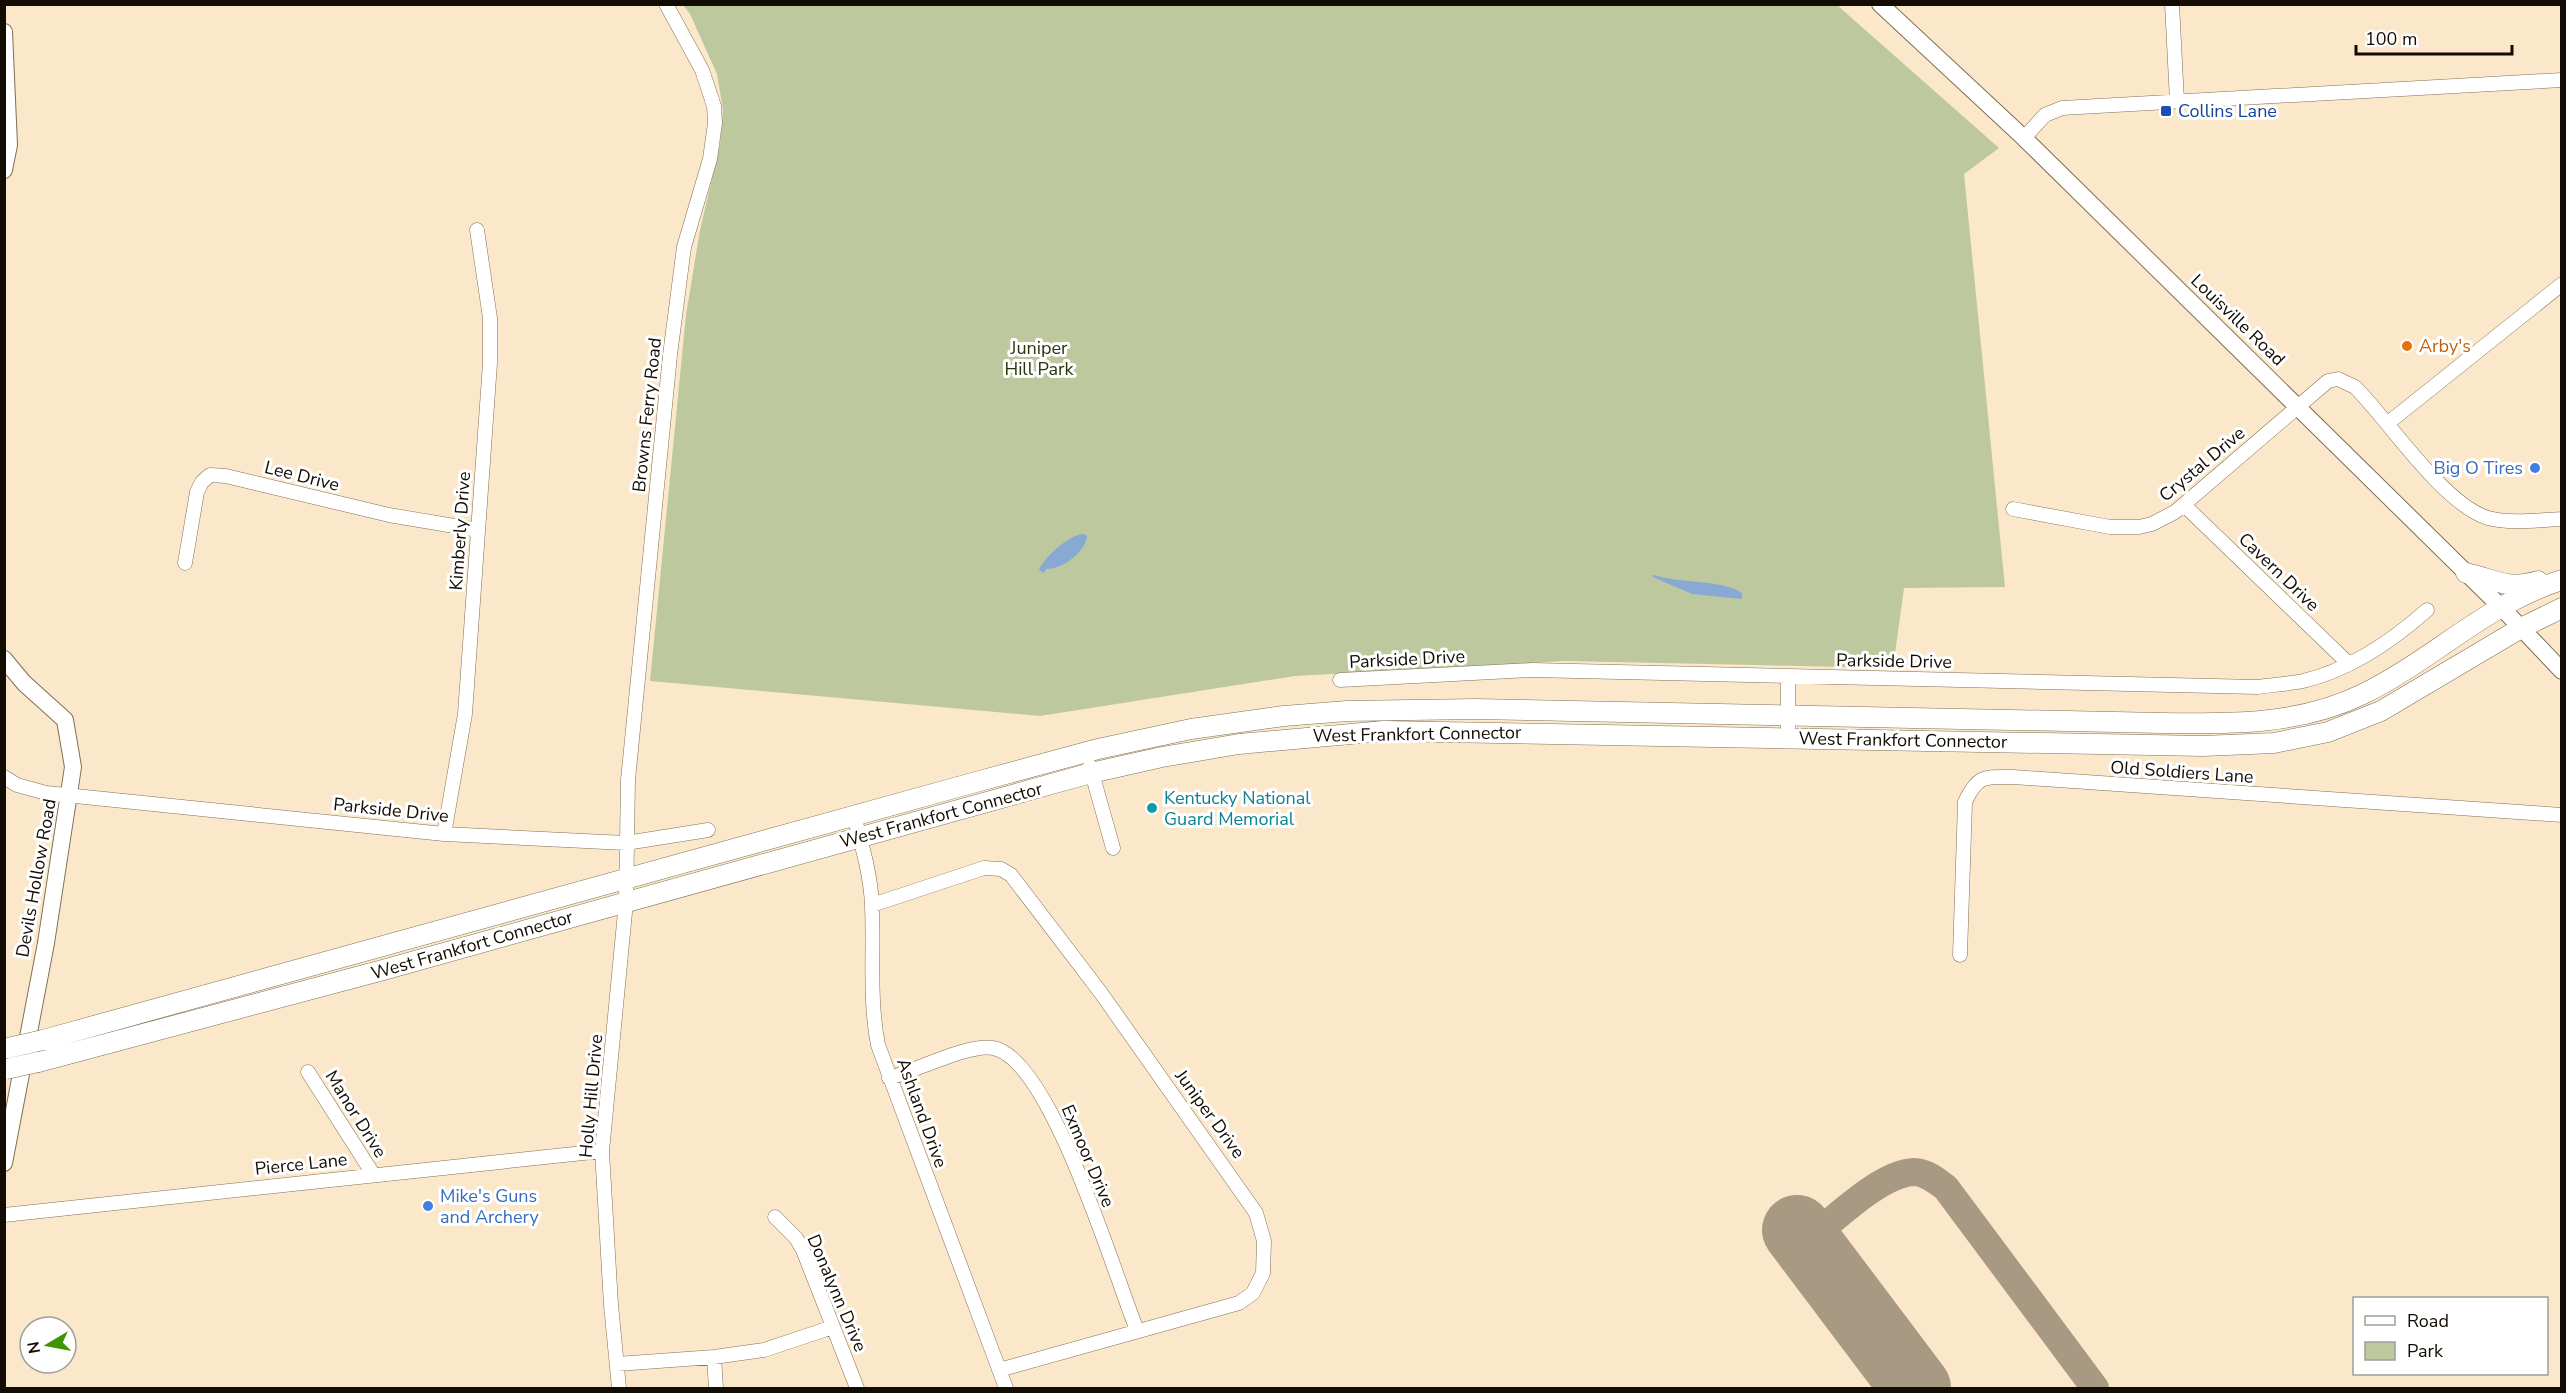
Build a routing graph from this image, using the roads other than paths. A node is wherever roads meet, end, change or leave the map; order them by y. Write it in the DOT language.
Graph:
graph roads {
  1 [pos="666,4"];
  2 [pos="1880,4"];
  3 [pos="2172,4"];
  4 [pos="4,32"];
  5 [pos="2562,80"];
  6 [pos="2177,101"];
  7 [pos="2024,138"];
  8 [pos="4,170"];
  9 [pos="477,230"];
  10 [pos="2562,284"];
  11 [pos="2296,405"];
  12 [pos="2388,423"];
  13 [pos="2184,505"];
  14 [pos="2013,509"];
  15 [pos="2562,519"];
  16 [pos="478,530"];
  17 [pos="185,563"];
  18 [pos="2466,573"];
  19 [pos="2557,581"];
  20 [pos="2502,608"];
  21 [pos="2562,608"];
  22 [pos="2427,610"];
  23 [pos="2522,628"];
  24 [pos="4,659"];
  25 [pos="2349,664"];
  26 [pos="2562,670"];
  27 [pos="1788,676"];
  28 [pos="1340,680"];
  29 [pos="1788,716"];
  30 [pos="1788,737"];
  31 [pos="1087,752"];
  32 [pos="1091,773"];
  33 [pos="4,777"];
  34 [pos="70,796"];
  35 [pos="2562,815"];
  36 [pos="854,816"];
  37 [pos="708,830"];
  38 [pos="444,834"];
  39 [pos="860,837"];
  40 [pos="626,843"];
  41 [pos="1113,848"];
  42 [pos="626,879"];
  43 [pos="626,902"];
  44 [pos="872,905"];
  45 [pos="1960,955"];
  46 [pos="6,1048"];
  47 [pos="5,1069"];
  48 [pos="308,1072"];
  49 [pos="889,1078"];
  50 [pos="602,1151"];
  51 [pos="4,1163"];
  52 [pos="372,1174"];
  53 [pos="4,1215"];
  54 [pos="775,1217"];
  55 [pos="833,1327"];
  56 [pos="1137,1330"];
  57 [pos="714,1357"];
  58 [pos="617,1364"];
  59 [pos="999,1370"];
  60 [pos="620,1389"];
  61 [pos="716,1389"];
  62 [pos="858,1389"];
  63 [pos="1006,1389"];
  1 -- 40 [label="street, Browns Ferry Road"];
  2 -- 7 [label="main road, Louisville Road"];
  3 -- 6 [label="street"];
  4 -- 8 [label="main road"];
  5 -- 6 [label="street"];
  6 -- 7 [label="street"];
  7 -- 11 [label="main road, Louisville Road"];
  9 -- 16 [label="street, Kimberly Drive"];
  10 -- 12 [label="street"];
  11 -- 12 [label="street, Crystal Drive"];
  11 -- 13 [label="street, Crystal Drive"];
  11 -- 18 [label="main road, Louisville Road"];
  12 -- 15 [label="street"];
  13 -- 14 [label="street, Crystal Drive"];
  13 -- 25 [label="street, Cavern Drive"];
  16 -- 17 [label="street, Lee Drive"];
  16 -- 38 [label="street, Kimberly Drive"];
  18 -- 19 [label="highway"];
  18 -- 20 [label="main road, Louisville Road"];
  19 -- 20 [label="highway, West Frankfort Connector"];
  20 -- 23 [label="main road, Louisville Road"];
  20 -- 29 [label="highway, West Frankfort Connector"];
  21 -- 23 [label="highway, West Frankfort Connector"];
  22 -- 25 [label="street, Parkside Drive"];
  23 -- 26 [label="main road, Louisville Road"];
  23 -- 30 [label="highway, West Frankfort Connector"];
  24 -- 34 [label="main road, Devils Hollow Road"];
  25 -- 27 [label="street, Parkside Drive"];
  27 -- 28 [label="street, Parkside Drive"];
  27 -- 29 [label="street"];
  29 -- 30 [label="street"];
  29 -- 31 [label="highway, West Frankfort Connector"];
  30 -- 32 [label="highway, West Frankfort Connector"];
  31 -- 32 [label="street"];
  31 -- 36 [label="highway, West Frankfort Connector"];
  32 -- 39 [label="highway, West Frankfort Connector"];
  32 -- 41 [label="street"];
  33 -- 34 [label="street, Parkside Drive"];
  34 -- 38 [label="street, Parkside Drive"];
  34 -- 51 [label="main road, Devils Hollow Road"];
  35 -- 45 [label="street, Old Soldiers Lane"];
  36 -- 39 [label="street, Ashland Drive"];
  36 -- 42 [label="highway, West Frankfort Connector"];
  37 -- 40 [label="street, Parkside Drive"];
  38 -- 40 [label="street, Parkside Drive"];
  39 -- 43 [label="highway, West Frankfort Connector"];
  39 -- 44 [label="street, Ashland Drive"];
  40 -- 42 [label="street, Holly Hill Drive"];
  42 -- 43 [label="street, Holly Hill Drive"];
  42 -- 46 [label="highway, West Frankfort Connector, bridge"];
  43 -- 47 [label="highway, West Frankfort Connector, bridge"];
  43 -- 50 [label="street, Holly Hill Drive"];
  44 -- 49 [label="street, Ashland Drive"];
  44 -- 56 [label="street, Juniper Drive"];
  48 -- 52 [label="street, Manor Drive"];
  49 -- 56 [label="street, Exmoor Drive"];
  49 -- 59 [label="street, Ashland Drive"];
  50 -- 52 [label="street, Pierce Lane"];
  50 -- 58 [label="street, Holly Hill Drive"];
  52 -- 53 [label="street, Pierce Lane"];
  54 -- 55 [label="street, Donalynn Drive"];
  55 -- 57 [label="street"];
  55 -- 62 [label="street, Donalynn Drive"];
  56 -- 59 [label="street, Juniper Drive"];
  57 -- 58 [label="street"];
  57 -- 61 [label="street"];
  58 -- 60 [label="street, Holly Hill Drive"];
  59 -- 63 [label="street, Ashland Drive"];
}
